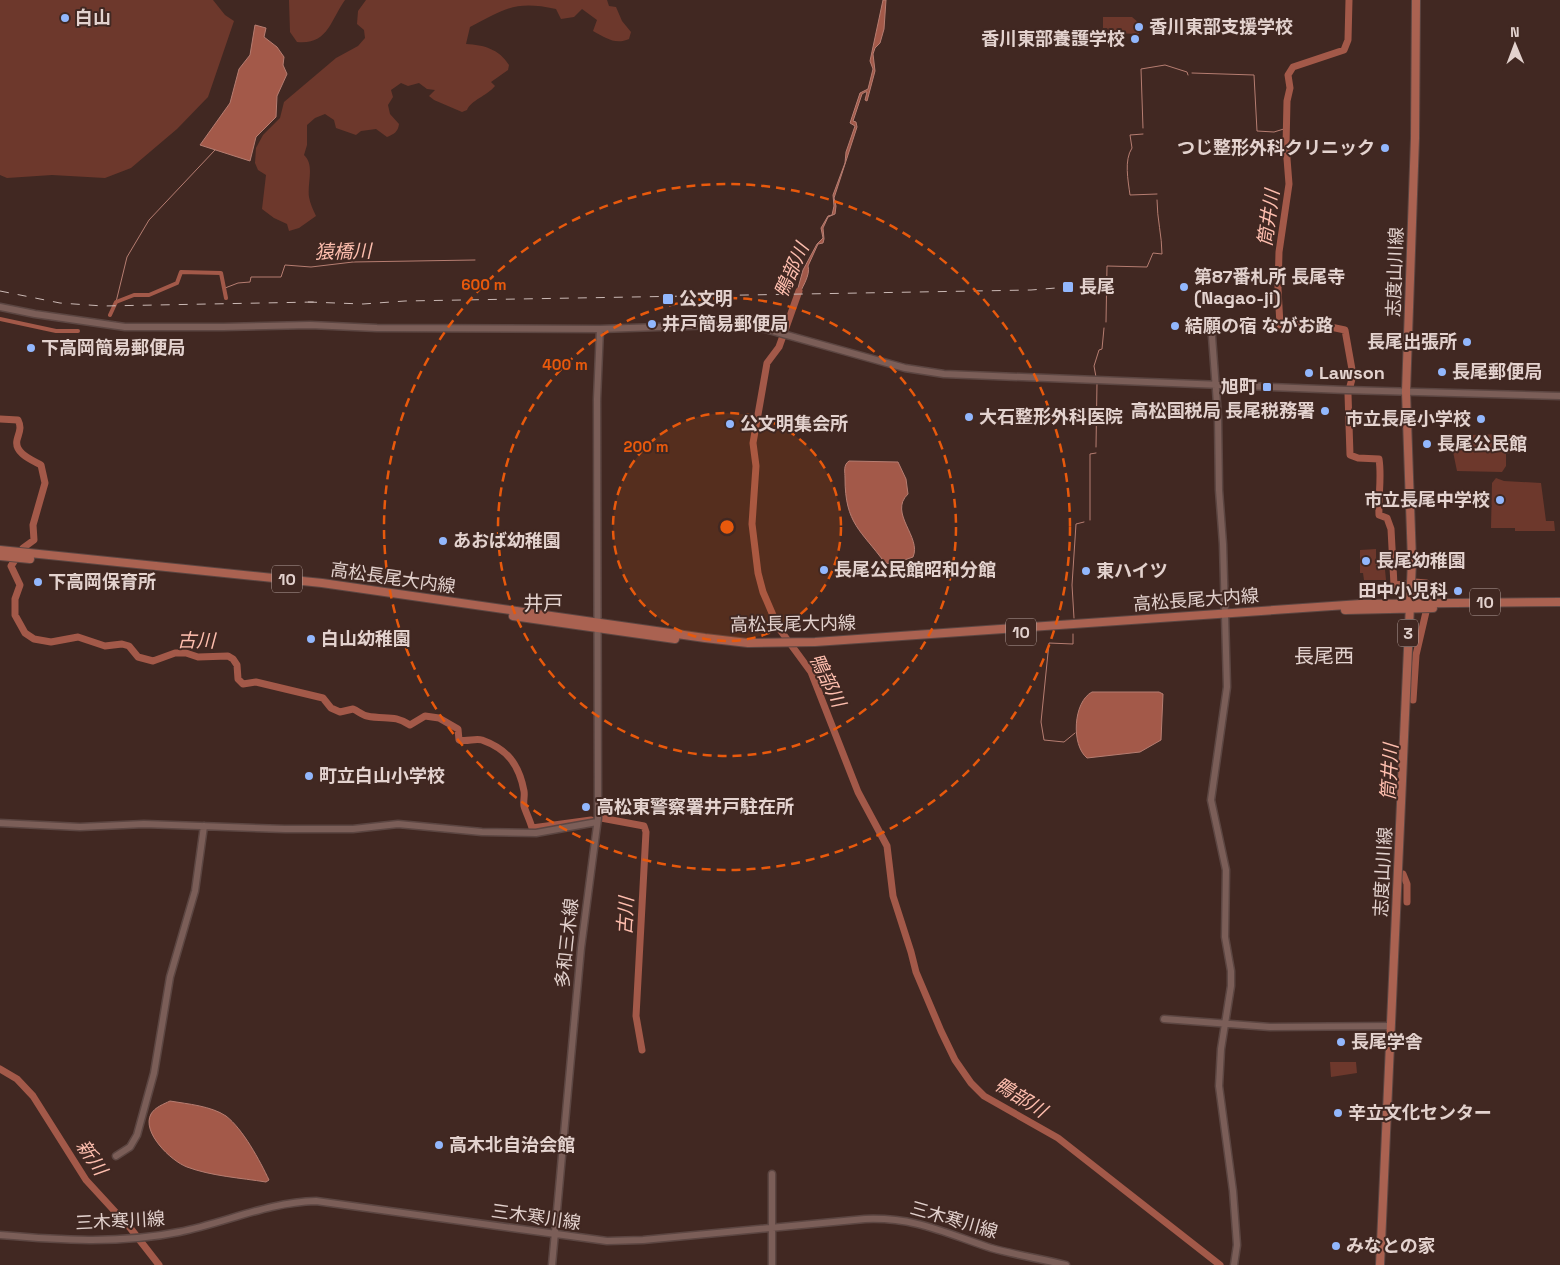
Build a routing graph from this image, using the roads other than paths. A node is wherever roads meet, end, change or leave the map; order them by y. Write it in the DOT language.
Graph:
graph roads {
  1 [pos="1416,0"];
  2 [pos="1,307"];
  3 [pos="0,314"];
  4 [pos="1211,323"];
  5 [pos="600,329"];
  6 [pos="1215,385"];
  7 [pos="1406,392"];
  8 [pos="1560,396"];
  9 [pos="0,550"];
  10 [pos="18,555"];
  11 [pos="0,556"];
  12 [pos="1560,602"];
  13 [pos="1409,605"];
  14 [pos="1560,607"];
  15 [pos="1225,616"];
  16 [pos="598,626"];
  17 [pos="597,822"];
  18 [pos="0,823"];
  19 [pos="204,826"];
  20 [pos="1164,1019"];
  21 [pos="1225,1023"];
  22 [pos="1391,1026"];
  23 [pos="116,1156"];
  24 [pos="772,1174"];
  25 [pos="774,1228"];
  26 [pos="0,1235"];
  27 [pos="555,1235"];
  28 [pos="1234,1262"];
  29 [pos="552,1265"];
  30 [pos="772,1265"];
  31 [pos="1066,1265"];
  32 [pos="1380,1265"];
  1 -- 7 [label="main road, 志度山川線 / 3"];
  2 -- 3 [label="street"];
  2 -- 5 [label="street"];
  4 -- 6 [label="street"];
  5 -- 6 [label="street"];
  5 -- 16 [label="street, 多和三木線"];
  6 -- 7 [label="street"];
  6 -- 15 [label="street"];
  7 -- 8 [label="street"];
  7 -- 13 [label="main road, 志度山川線 / 3"];
  9 -- 10 [label="main road, 高松長尾大内線 / 10"];
  10 -- 11 [label="main road, 高松長尾大内線 / 10"];
  10 -- 16 [label="main road, 高松長尾大内線 / 10"];
  10 -- 16 [label="main road, 高松長尾大内線 / 10"];
  12 -- 13 [label="main road, 高松長尾大内線 / 10"];
  13 -- 14 [label="main road, 高松長尾大内線 / 10"];
  13 -- 15 [label="main road, 高松長尾大内線 / 10"];
  13 -- 22 [label="main road, 志度山川線 / 3"];
  15 -- 16 [label="main road, 高松長尾大内線 / 10"];
  15 -- 21 [label="street"];
  16 -- 17 [label="street, 多和三木線"];
  17 -- 19 [label="street"];
  17 -- 27 [label="street, 多和三木線"];
  18 -- 19 [label="street"];
  19 -- 23 [label="street"];
  20 -- 21 [label="street"];
  21 -- 22 [label="street"];
  21 -- 28 [label="street"];
  22 -- 32 [label="main road, 志度山川線 / 3"];
  24 -- 25 [label="street"];
  25 -- 27 [label="street, 三木寒川線"];
  25 -- 30 [label="street"];
  25 -- 31 [label="street, 三木寒川線"];
  26 -- 27 [label="street, 三木寒川線"];
  27 -- 29 [label="street, 多和三木線"];
}
